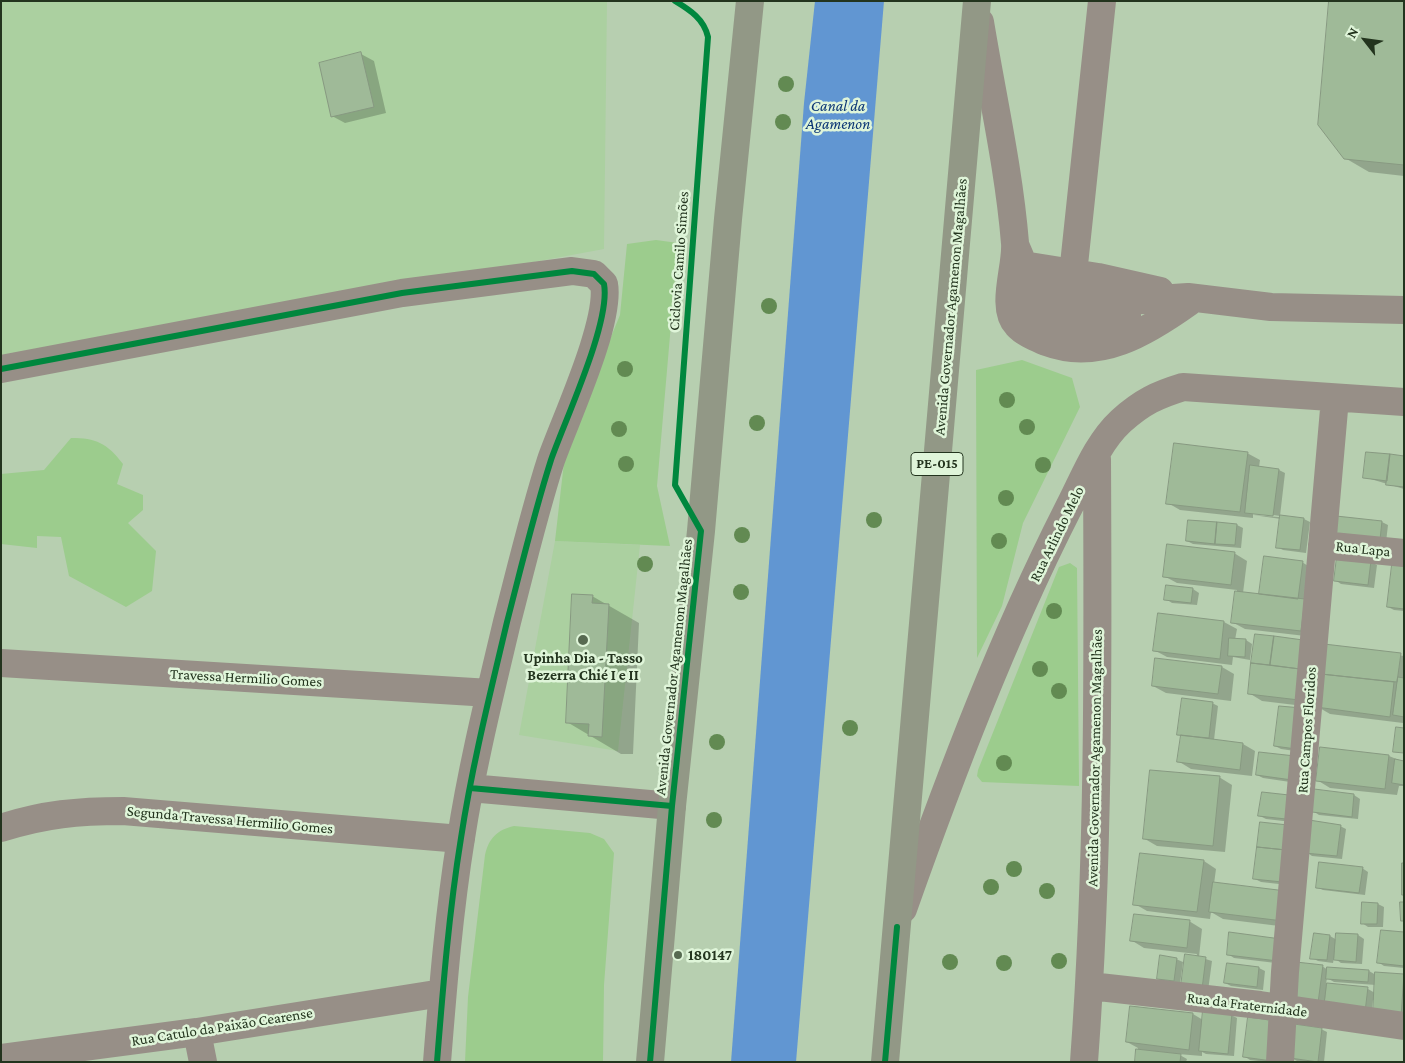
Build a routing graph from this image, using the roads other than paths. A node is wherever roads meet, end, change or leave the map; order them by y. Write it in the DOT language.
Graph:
graph roads {
  1 [pos="750,1"];
  2 [pos="1102,1"];
  3 [pos="977,3"];
  4 [pos="1016,266"];
  5 [pos="1073,274"];
  6 [pos="1191,299"];
  7 [pos="1404,310"];
  8 [pos="1,369"];
  9 [pos="1335,398"];
  10 [pos="1404,402"];
  11 [pos="1097,454"];
  12 [pos="1322,545"];
  13 [pos="1404,553"];
  14 [pos="1,664"];
  15 [pos="490,693"];
  16 [pos="470,788"];
  17 [pos="672,806"];
  18 [pos="1,828"];
  19 [pos="461,839"];
  20 [pos="897,926"];
  21 [pos="1090,986"];
  22 [pos="442,993"];
  23 [pos="1284,1008"];
  24 [pos="1404,1026"];
  25 [pos="197,1032"];
  26 [pos="17,1059"];
  27 [pos="203,1062"];
  28 [pos="437,1062"];
  29 [pos="650,1062"];
  30 [pos="885,1062"];
  31 [pos="1084,1062"];
  32 [pos="1280,1062"];
  1 -- 17 [label="highway, Avenida Governador Agamenon Magalhães"];
  2 -- 5 [label="street"];
  3 -- 4 [label="street"];
  3 -- 20 [label="highway, Avenida Governador Agamenon Magalhães / PE-015"];
  4 -- 5 [label="street"];
  4 -- 6 [label="street"];
  4 -- 6 [label="street"];
  5 -- 6 [label="street"];
  6 -- 7 [label="street"];
  8 -- 15 [label="street"];
  9 -- 10 [label="street, Rua Arlindo Melo"];
  9 -- 11 [label="street, Rua Arlindo Melo"];
  9 -- 12 [label="street, Rua Campos Floridos"];
  11 -- 20 [label="street, Rua Arlindo Melo"];
  11 -- 21 [label="street, Avenida Governador Agamenon Magalhães"];
  12 -- 13 [label="street, Rua Lapa"];
  12 -- 23 [label="street, Rua Campos Floridos"];
  14 -- 15 [label="street, Travessa Hermilio Gomes"];
  15 -- 16 [label="street"];
  16 -- 17 [label="street, Avenida Governador Agamenon Magalhães"];
  16 -- 19 [label="street"];
  17 -- 29 [label="highway, Avenida Governador Agamenon Magalhães"];
  18 -- 19 [label="street, Segunda Travessa Hermilio Gomes"];
  19 -- 22 [label="street"];
  20 -- 30 [label="highway, Avenida Governador Agamenon Magalhães / PE-015"];
  21 -- 23 [label="street, Rua da Fraternidade"];
  21 -- 31 [label="street, Avenida Governador Agamenon Magalhães"];
  22 -- 25 [label="street, Rua Catulo da Paixão Cearense"];
  22 -- 28 [label="street"];
  23 -- 24 [label="street, Rua da Fraternidade"];
  23 -- 32 [label="street, Rua Campos Floridos"];
  25 -- 26 [label="street, Rua Catulo da Paixão Cearense"];
  25 -- 27 [label="street"];
}
